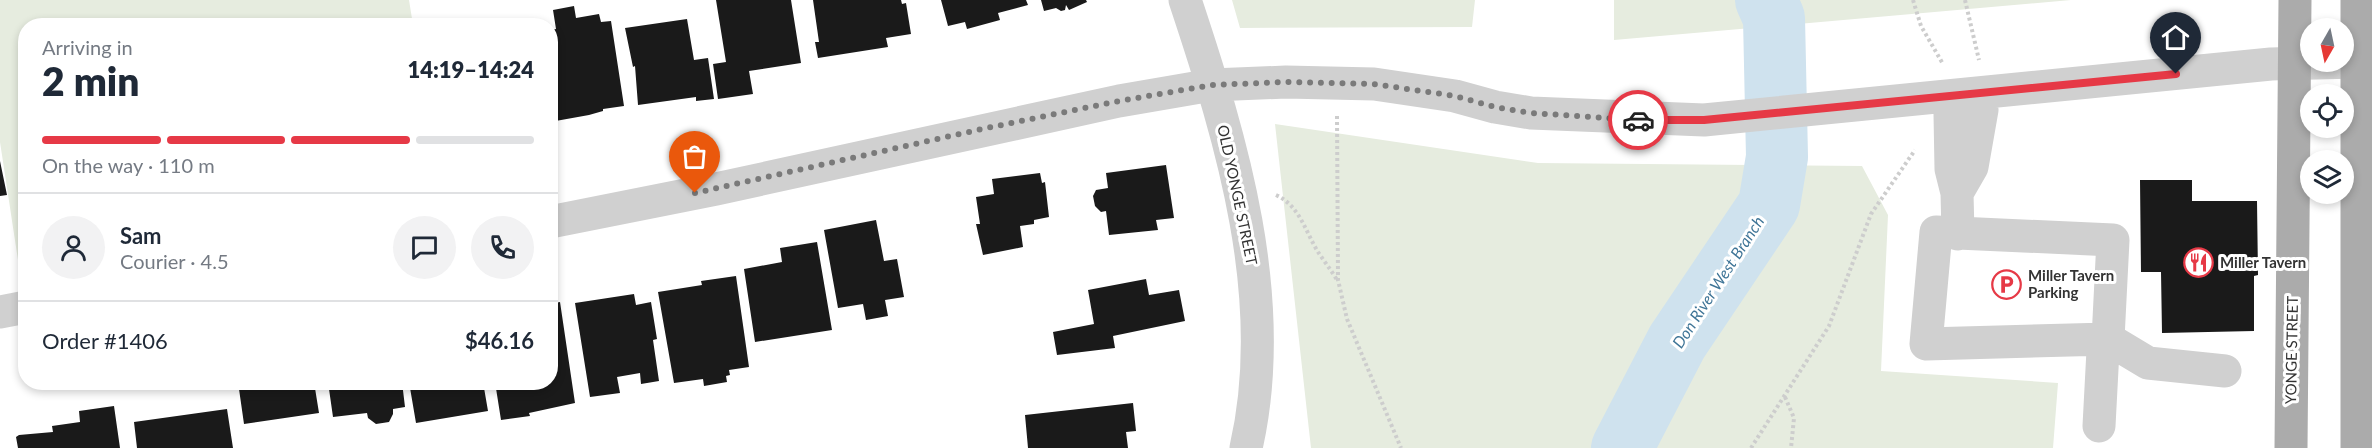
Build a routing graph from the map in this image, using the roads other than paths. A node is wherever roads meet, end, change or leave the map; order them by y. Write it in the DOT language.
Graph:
graph roads {
  1 [pos="1185,0"];
  2 [pos="2295,0"];
  3 [pos="2357,0"];
  4 [pos="2357,62"];
  5 [pos="2295,64"];
  6 [pos="1212,85"];
  7 [pos="1952,96"];
  8 [pos="558,220"];
  9 [pos="1958,234"];
  10 [pos="18,309"];
  11 [pos="0,312"];
  12 [pos="2108,339"];
  13 [pos="2225,371"];
  14 [pos="2099,426"];
  15 [pos="1246,448"];
  16 [pos="2291,448"];
  17 [pos="2356,448"];
  1 -- 6 [label="street, OLD YONGE STREET"];
  2 -- 5 [label="main road, YONGE STREET"];
  3 -- 4 [label="main road"];
  4 -- 5 [label="street"];
  4 -- 17 [label="main road"];
  5 -- 7 [label="street"];
  5 -- 16 [label="main road, YONGE STREET"];
  6 -- 7 [label="street"];
  6 -- 8 [label="street"];
  6 -- 15 [label="street, OLD YONGE STREET"];
  7 -- 9 [label="street"];
  9 -- 12 [label="street"];
  9 -- 12 [label="street"];
  10 -- 11 [label="street"];
  12 -- 13 [label="street"];
  12 -- 14 [label="street"];
}
